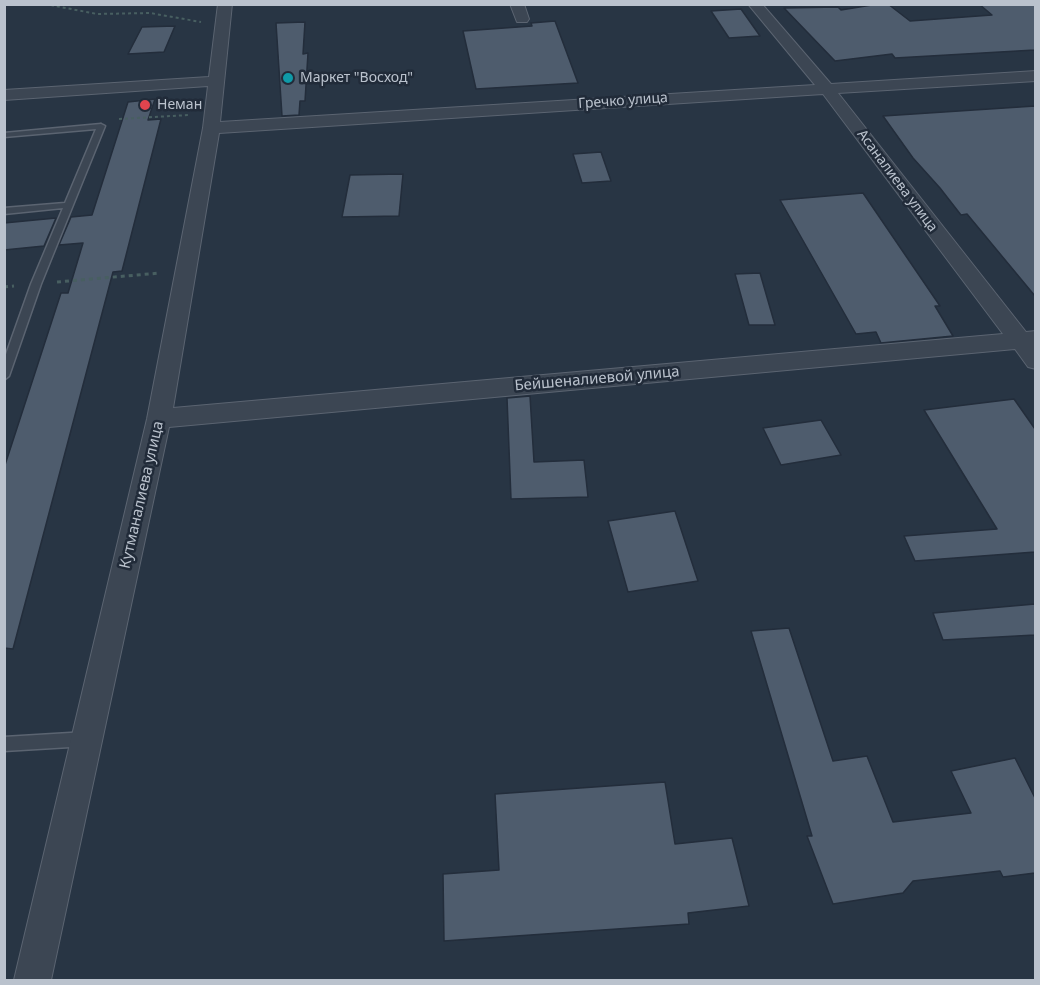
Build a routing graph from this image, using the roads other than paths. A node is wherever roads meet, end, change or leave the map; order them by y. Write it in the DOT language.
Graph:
graph roads {
  1 [pos="517,4"];
  2 [pos="754,4"];
  3 [pos="224,15"];
  4 [pos="522,19"];
  5 [pos="1035,76"];
  6 [pos="216,81"];
  7 [pos="826,88"];
  8 [pos="4,95"];
  9 [pos="212,121"];
  10 [pos="4,135"];
  11 [pos="69,205"];
  12 [pos="4,210"];
  13 [pos="1027,340"];
  14 [pos="1035,361"];
  15 [pos="5,374"];
  16 [pos="159,419"];
  17 [pos="87,739"];
  18 [pos="4,744"];
  19 [pos="32,981"];
  1 -- 4 [label="street"];
  2 -- 7 [label="street, Асаналиева улица"];
  3 -- 6 [label="street, Кутманалиева улица"];
  5 -- 7 [label="street, Гречко улица"];
  6 -- 8 [label="street"];
  6 -- 9 [label="street, Кутманалиева улица"];
  7 -- 9 [label="street, Гречко улица"];
  7 -- 13 [label="street, Асаналиева улица"];
  9 -- 16 [label="street, Кутманалиева улица"];
  10 -- 11 [label="lane"];
  11 -- 12 [label="lane"];
  11 -- 15 [label="lane"];
  13 -- 14 [label="street, Асаналиева улица"];
  13 -- 16 [label="street, Бейшеналиевой улица"];
  16 -- 17 [label="street, Кутманалиева улица"];
  17 -- 18 [label="lane"];
  17 -- 19 [label="street, Кутманалиева улица"];
}
